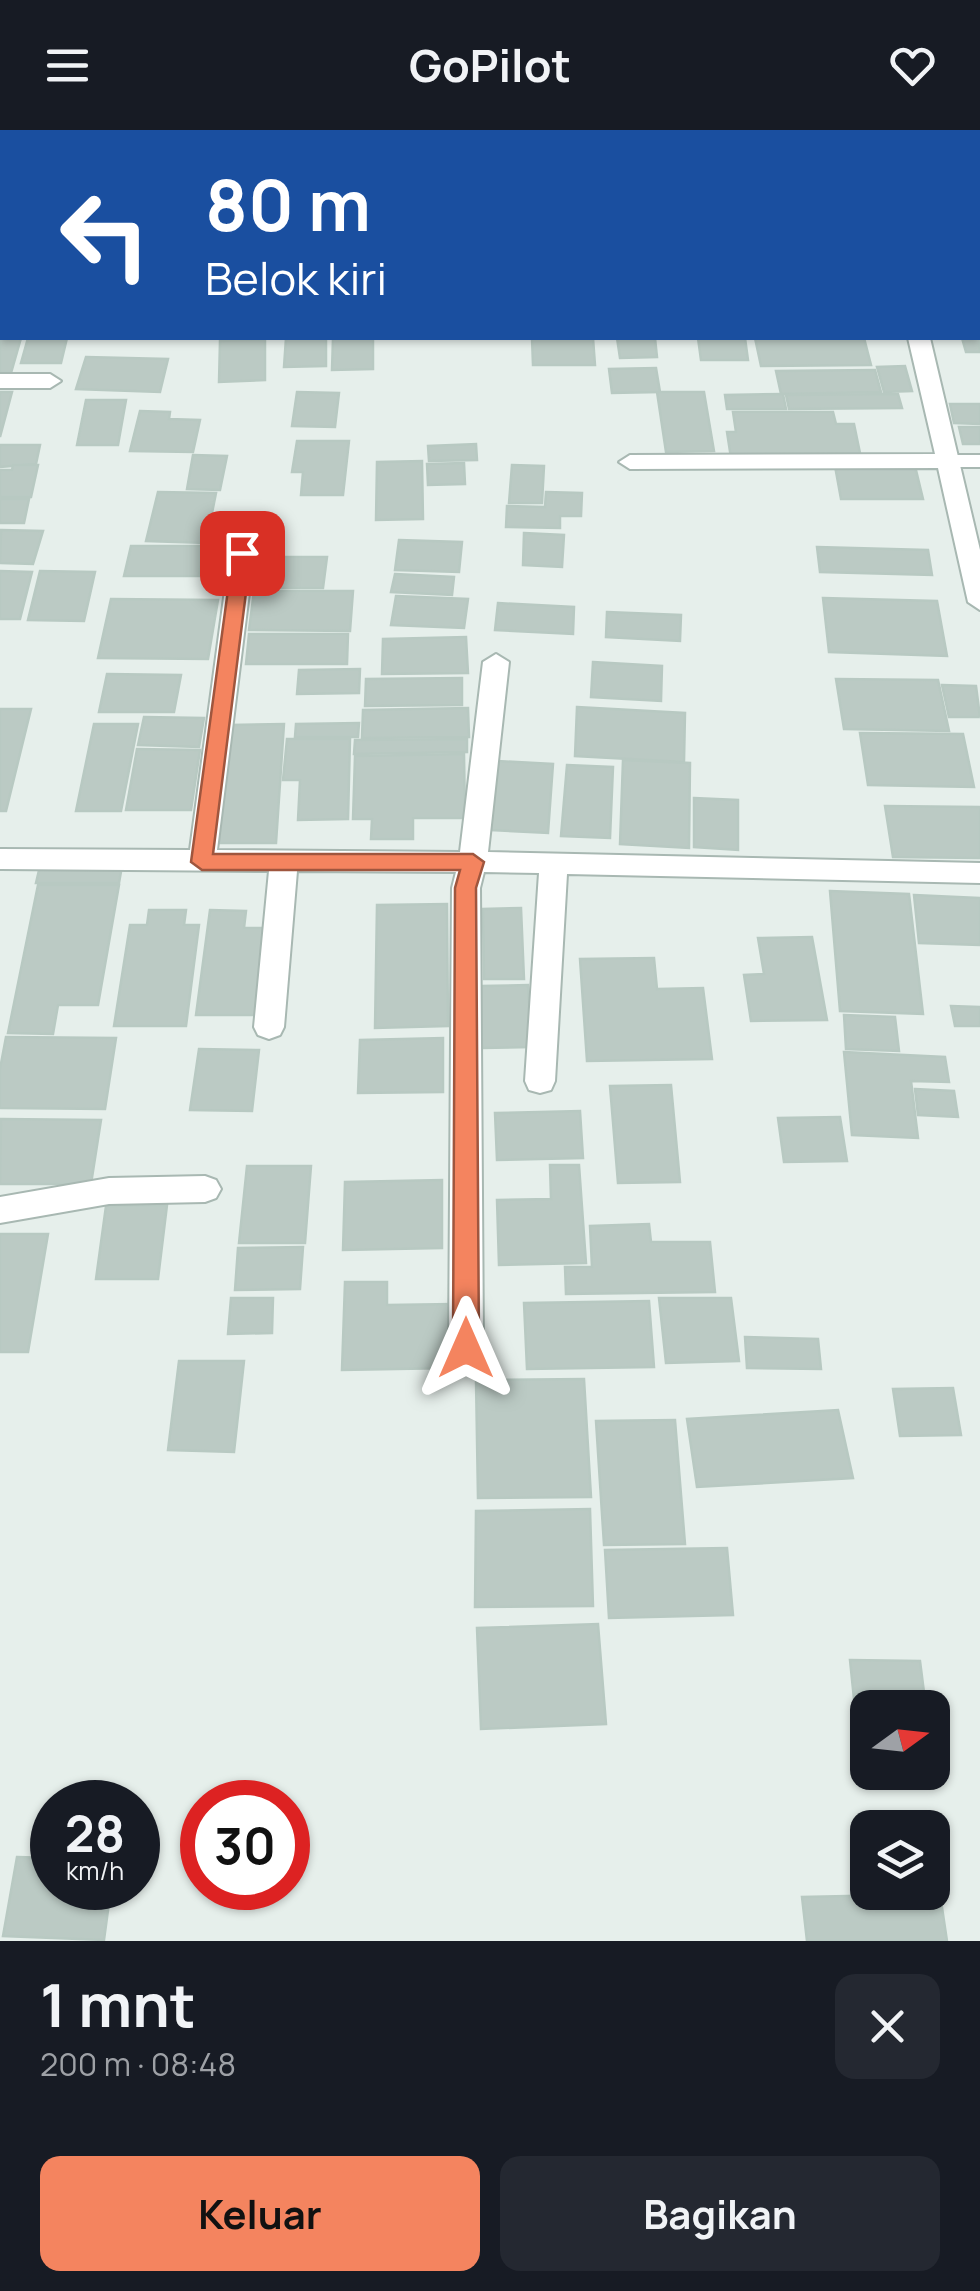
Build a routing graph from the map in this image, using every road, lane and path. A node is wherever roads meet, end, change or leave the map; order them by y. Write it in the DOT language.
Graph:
graph roads {
  1 [pos="920,340"];
  2 [pos="0,381"];
  3 [pos="50,381"];
  4 [pos="950,461"];
  5 [pos="980,461"];
  6 [pos="630,462"];
  7 [pos="242,553"];
  8 [pos="980,602"];
  9 [pos="496,662"];
  10 [pos="0,859"];
  11 [pos="202,862"];
  12 [pos="284,862"];
  13 [pos="473,862"];
  14 [pos="554,864"];
  15 [pos="980,873"];
  16 [pos="270,1026"];
  17 [pos="540,1081"];
  18 [pos="204,1189"];
  19 [pos="0,1210"];
  20 [pos="466,1348"];
  1 -- 4 [label="street"];
  2 -- 3 [label="street"];
  4 -- 5 [label="lane"];
  4 -- 6 [label="street"];
  4 -- 8 [label="street"];
  7 -- 11 [label="street"];
  9 -- 13 [label="street"];
  10 -- 11 [label="street"];
  11 -- 12 [label="street"];
  12 -- 13 [label="street"];
  12 -- 16 [label="street"];
  13 -- 14 [label="street"];
  13 -- 20 [label="street"];
  14 -- 15 [label="street"];
  14 -- 17 [label="street"];
  18 -- 19 [label="street"];
}
